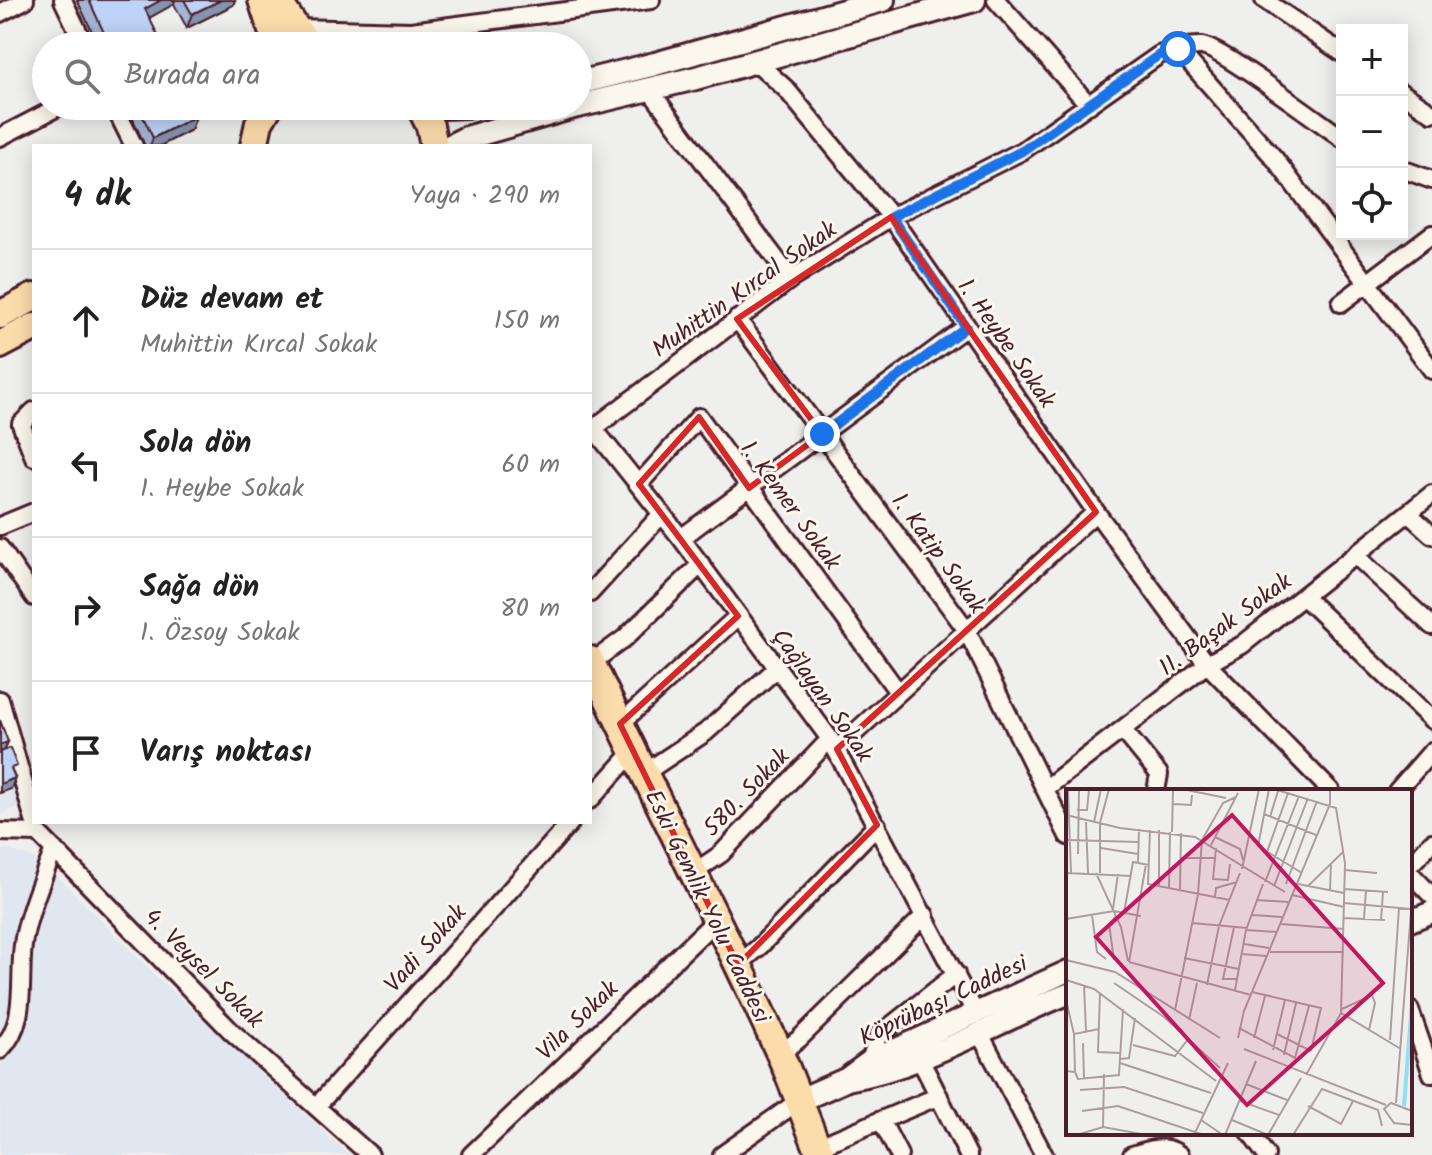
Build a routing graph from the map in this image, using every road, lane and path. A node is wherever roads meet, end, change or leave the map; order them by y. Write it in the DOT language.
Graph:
graph roads {
  1 [pos="25,0"];
  2 [pos="63,0"];
  3 [pos="262,0"];
  4 [pos="277,0"];
  5 [pos="651,0"];
  6 [pos="883,0"];
  7 [pos="974,0"];
  8 [pos="996,0"];
  9 [pos="1264,0"];
  10 [pos="561,7"];
  11 [pos="0,13"];
  12 [pos="78,32"];
  13 [pos="287,32"];
  14 [pos="290,32"];
  15 [pos="398,32"];
  16 [pos="1178,49"];
  17 [pos="1336,49"];
  18 [pos="755,61"];
  19 [pos="592,80"];
  20 [pos="649,89"];
  21 [pos="1406,96"];
  22 [pos="592,103"];
  23 [pos="1089,105"];
  24 [pos="1432,113"];
  25 [pos="33,120"];
  26 [pos="121,120"];
  27 [pos="261,120"];
  28 [pos="427,120"];
  29 [pos="529,120"];
  30 [pos="1336,134"];
  31 [pos="0,137"];
  32 [pos="133,144"];
  33 [pos="254,144"];
  34 [pos="434,144"];
  35 [pos="454,144"];
  36 [pos="1408,171"];
  37 [pos="1432,180"];
  38 [pos="891,217"];
  39 [pos="1431,237"];
  40 [pos="791,279"];
  41 [pos="1368,283"];
  42 [pos="32,298"];
  43 [pos="1341,303"];
  44 [pos="0,315"];
  45 [pos="737,319"];
  46 [pos="966,327"];
  47 [pos="32,328"];
  48 [pos="0,345"];
  49 [pos="1432,370"];
  50 [pos="32,413"];
  51 [pos="592,430"];
  52 [pos="822,434"];
  53 [pos="32,452"];
  54 [pos="639,484"];
  55 [pos="749,488"];
  56 [pos="1432,494"];
  57 [pos="1096,512"];
  58 [pos="32,513"];
  59 [pos="1408,513"];
  60 [pos="662,514"];
  61 [pos="0,526"];
  62 [pos="1432,535"];
  63 [pos="681,538"];
  64 [pos="0,548"];
  65 [pos="1355,555"];
  66 [pos="701,564"];
  67 [pos="592,591"];
  68 [pos="32,594"];
  69 [pos="1304,597"];
  70 [pos="738,616"];
  71 [pos="1432,626"];
  72 [pos="966,629"];
  73 [pos="592,661"];
  74 [pos="592,664"];
  75 [pos="1207,664"];
  76 [pos="776,669"];
  77 [pos="898,692"];
  78 [pos="0,700"];
  79 [pos="1432,720"];
  80 [pos="620,724"];
  81 [pos="1123,730"];
  82 [pos="834,744"];
  83 [pos="1432,751"];
  84 [pos="638,763"];
  85 [pos="1045,789"];
  86 [pos="1156,789"];
  87 [pos="1329,789"];
  88 [pos="1399,789"];
  89 [pos="592,798"];
  90 [pos="32,814"];
  91 [pos="569,824"];
  92 [pos="35,825"];
  93 [pos="877,825"];
  94 [pos="0,832"];
  95 [pos="1066,832"];
  96 [pos="1432,842"];
  97 [pos="54,849"];
  98 [pos="1412,863"];
  99 [pos="693,873"];
  100 [pos="1412,875"];
  101 [pos="1432,896"];
  102 [pos="1432,912"];
  103 [pos="925,915"];
  104 [pos="717,919"];
  105 [pos="1412,920"];
  106 [pos="738,965"];
  107 [pos="1066,972"];
  108 [pos="956,974"];
  109 [pos="1066,995"];
  110 [pos="975,1012"];
  111 [pos="1412,1016"];
  112 [pos="979,1032"];
  113 [pos="0,1050"];
  114 [pos="780,1054"];
  115 [pos="920,1059"];
  116 [pos="874,1068"];
  117 [pos="1432,1074"];
  118 [pos="843,1081"];
  119 [pos="939,1096"];
  120 [pos="800,1100"];
  121 [pos="316,1107"];
  122 [pos="881,1120"];
  123 [pos="1251,1135"];
  124 [pos="819,1151"];
  125 [pos="1178,1153"];
  126 [pos="370,1155"];
  127 [pos="471,1155"];
  128 [pos="722,1155"];
  129 [pos="899,1155"];
  130 [pos="968,1155"];
  131 [pos="1044,1155"];
  132 [pos="1132,1155"];
  133 [pos="1266,1155"];
  1 -- 11 [label="street"];
  2 -- 12 [label="street"];
  3 -- 13 [label="main road"];
  4 -- 14 [label="main road"];
  5 -- 10 [label="street"];
  6 -- 19 [label="main road"];
  7 -- 18 [label="main road"];
  8 -- 23 [label="street"];
  9 -- 17 [label="street"];
  10 -- 15 [label="street"];
  16 -- 23 [label="street, Muhittin Kırcal Sokak"];
  16 -- 30 [label="street"];
  16 -- 41 [label="street"];
  18 -- 20 [label="main road"];
  18 -- 38 [label="street, 1. Heybe Sokak"];
  20 -- 22 [label="main road"];
  20 -- 40 [label="street"];
  21 -- 24 [label="street"];
  23 -- 38 [label="street, Muhittin Kırcal Sokak"];
  25 -- 31 [label="street"];
  26 -- 32 [label="street"];
  27 -- 33 [label="main road"];
  28 -- 34 [label="main road"];
  29 -- 35 [label="main road"];
  36 -- 37 [label="street"];
  38 -- 40 [label="street, Muhittin Kırcal Sokak"];
  38 -- 46 [label="street, 1. Heybe Sokak"];
  39 -- 41 [label="street"];
  40 -- 45 [label="street, Muhittin Kırcal Sokak"];
  41 -- 43 [label="street"];
  41 -- 49 [label="street"];
  42 -- 44 [label="main road"];
  45 -- 51 [label="street, Muhittin Kırcal Sokak"];
  45 -- 52 [label="street, 1. Katip Sokak"];
  46 -- 52 [label="street"];
  46 -- 57 [label="street, 1. Heybe Sokak"];
  47 -- 48 [label="main road"];
  50 -- 53 [label="street"];
  51 -- 54 [label="street, Çağlayan Sokak"];
  52 -- 55 [label="street"];
  52 -- 72 [label="street, 1. Katip Sokak"];
  54 -- 55 [label="street, 1. Kemer Sokak"];
  54 -- 60 [label="street, Çağlayan Sokak"];
  55 -- 63 [label="street"];
  55 -- 77 [label="street, 1. Kemer Sokak"];
  56 -- 59 [label="street, 11. Başak Sokak"];
  57 -- 72 [label="street, 580. Sokak"];
  57 -- 75 [label="street, 1. Heybe Sokak"];
  58 -- 61 [label="street"];
  59 -- 62 [label="street"];
  59 -- 65 [label="street, 11. Başak Sokak"];
  60 -- 63 [label="street, Çağlayan Sokak"];
  60 -- 67 [label="street"];
  63 -- 66 [label="street, Çağlayan Sokak"];
  64 -- 68 [label="street"];
  65 -- 69 [label="street, 11. Başak Sokak"];
  65 -- 71 [label="street"];
  66 -- 70 [label="street, Çağlayan Sokak"];
  66 -- 73 [label="street"];
  69 -- 75 [label="street, 11. Başak Sokak"];
  69 -- 79 [label="street"];
  70 -- 76 [label="street, Çağlayan Sokak"];
  70 -- 80 [label="street"];
  72 -- 77 [label="street, 580. Sokak"];
  72 -- 85 [label="street, 1. Katip Sokak"];
  74 -- 80 [label="main road, Eski Gemlik Yolu Caddesi"];
  75 -- 81 [label="street, 11. Başak Sokak"];
  75 -- 87 [label="street, 1. Heybe Sokak"];
  76 -- 82 [label="street, Çağlayan Sokak"];
  76 -- 84 [label="street"];
  77 -- 82 [label="street, 580. Sokak"];
  78 -- 90 [label="street"];
  80 -- 84 [label="main road, Eski Gemlik Yolu Caddesi"];
  81 -- 85 [label="street, 11. Başak Sokak"];
  81 -- 86 [label="street"];
  82 -- 93 [label="street, Çağlayan Sokak"];
  82 -- 99 [label="street, 580. Sokak"];
  83 -- 88 [label="street"];
  84 -- 89 [label="street"];
  84 -- 99 [label="main road, Eski Gemlik Yolu Caddesi"];
  85 -- 95 [label="street, 1. Katip Sokak"];
  91 -- 121 [label="street, Vadi Sokak"];
  92 -- 94 [label="street"];
  92 -- 97 [label="street, 4. Veysel Sokak"];
  93 -- 103 [label="street, Çağlayan Sokak"];
  93 -- 106 [label="street"];
  96 -- 98 [label="street"];
  97 -- 113 [label="street"];
  97 -- 121 [label="street, 4. Veysel Sokak"];
  99 -- 104 [label="main road, Eski Gemlik Yolu Caddesi"];
  100 -- 101 [label="street"];
  102 -- 105 [label="street"];
  103 -- 108 [label="street, Çağlayan Sokak"];
  103 -- 114 [label="street"];
  104 -- 106 [label="main road, Eski Gemlik Yolu Caddesi"];
  104 -- 127 [label="street, Vila Sokak"];
  106 -- 114 [label="main road, Eski Gemlik Yolu Caddesi"];
  107 -- 110 [label="street, Köprübaşı Caddesi"];
  108 -- 110 [label="street, Çağlayan Sokak"];
  108 -- 116 [label="street"];
  109 -- 112 [label="street, Köprübaşı Caddesi"];
  110 -- 116 [label="street, Köprübaşı Caddesi"];
  111 -- 117 [label="street"];
  112 -- 115 [label="street, Köprübaşı Caddesi"];
  112 -- 131 [label="street"];
  114 -- 120 [label="main road, Eski Gemlik Yolu Caddesi"];
  115 -- 116 [label="street, Köprübaşı Caddesi"];
  115 -- 119 [label="street"];
  116 -- 118 [label="street, Köprübaşı Caddesi"];
  118 -- 120 [label="main road, Köprübaşı Caddesi"];
  119 -- 122 [label="street"];
  119 -- 130 [label="street"];
  120 -- 124 [label="main road, Eski Gemlik Yolu Caddesi"];
  120 -- 128 [label="street"];
  121 -- 126 [label="street, 4. Veysel Sokak"];
  122 -- 124 [label="street"];
  122 -- 129 [label="street"];
  123 -- 133 [label="street"];
  125 -- 132 [label="street"];
}
